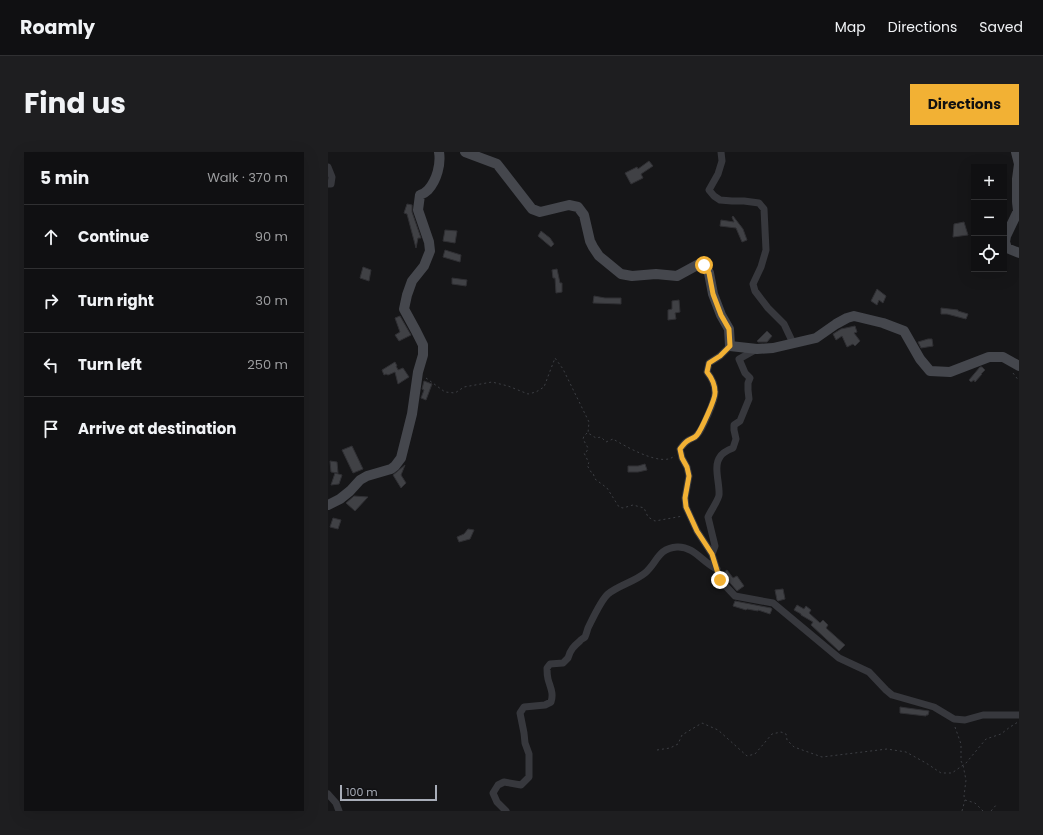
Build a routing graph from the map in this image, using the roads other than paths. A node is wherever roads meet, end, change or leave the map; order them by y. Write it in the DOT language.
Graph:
graph roads {
  1 [pos="439,152"];
  2 [pos="465,152"];
  3 [pos="721,152"];
  4 [pos="1016,152"];
  5 [pos="328,167"];
  6 [pos="328,184"];
  7 [pos="1019,253"];
  8 [pos="793,343"];
  9 [pos="730,346"];
  10 [pos="757,349"];
  11 [pos="1019,366"];
  12 [pos="328,505"];
  13 [pos="712,554"];
  14 [pos="717,569"];
  15 [pos="1019,715"];
  16 [pos="328,794"];
  17 [pos="339,811"];
  18 [pos="506,811"];
  1 -- 12 [label="main road"];
  2 -- 9 [label="main road"];
  3 -- 8 [label="street"];
  4 -- 7 [label="main road"];
  5 -- 6 [label="street"];
  8 -- 10 [label="main road"];
  8 -- 11 [label="main road"];
  9 -- 10 [label="main road"];
  9 -- 13 [label="street"];
  10 -- 13 [label="street"];
  13 -- 14 [label="street"];
  14 -- 15 [label="street"];
  14 -- 18 [label="street"];
  16 -- 17 [label="street"];
}
